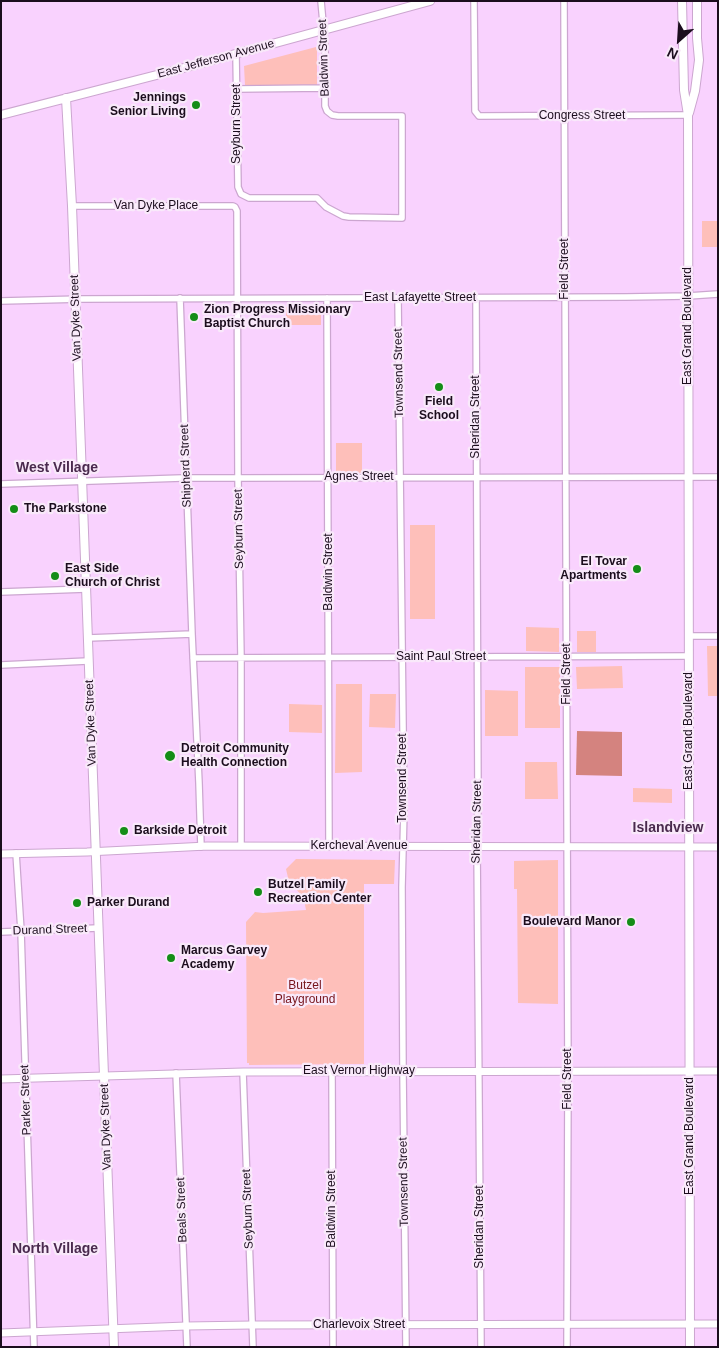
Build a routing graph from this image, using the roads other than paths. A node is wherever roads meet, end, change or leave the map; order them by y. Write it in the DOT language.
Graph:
graph roads {
  1 [pos="321,1"];
  2 [pos="430,1"];
  3 [pos="474,1"];
  4 [pos="564,1"];
  5 [pos="682,1"];
  6 [pos="697,1"];
  7 [pos="324,30"];
  8 [pos="236,54"];
  9 [pos="698,55"];
  10 [pos="683,59"];
  11 [pos="325,88"];
  12 [pos="237,89"];
  13 [pos="66,98"];
  14 [pos="1,115"];
  15 [pos="688,115"];
  16 [pos="565,116"];
  17 [pos="72,206"];
  18 [pos="237,211"];
  19 [pos="402,218"];
  20 [pos="718,294"];
  21 [pos="688,296"];
  22 [pos="180,298"];
  23 [pos="238,298"];
  24 [pos="327,298"];
  25 [pos="398,298"];
  26 [pos="476,298"];
  27 [pos="566,298"];
  28 [pos="75,299"];
  29 [pos="1,301"];
  30 [pos="328,477"];
  31 [pos="400,477"];
  32 [pos="476,477"];
  33 [pos="566,477"];
  34 [pos="688,477"];
  35 [pos="718,477"];
  36 [pos="186,478"];
  37 [pos="238,478"];
  38 [pos="82,482"];
  39 [pos="1,484"];
  40 [pos="86,589"];
  41 [pos="1,592"];
  42 [pos="192,634"];
  43 [pos="690,636"];
  44 [pos="718,636"];
  45 [pos="88,638"];
  46 [pos="690,656"];
  47 [pos="402,657"];
  48 [pos="477,657"];
  49 [pos="567,657"];
  50 [pos="193,658"];
  51 [pos="241,658"];
  52 [pos="329,658"];
  53 [pos="88,661"];
  54 [pos="1,665"];
  55 [pos="201,846"];
  56 [pos="241,846"];
  57 [pos="329,846"];
  58 [pos="403,846"];
  59 [pos="477,846"];
  60 [pos="567,846"];
  61 [pos="689,847"];
  62 [pos="718,847"];
  63 [pos="95,852"];
  64 [pos="16,853"];
  65 [pos="1,854"];
  66 [pos="98,928"];
  67 [pos="21,931"];
  68 [pos="1,932"];
  69 [pos="479,1071"];
  70 [pos="568,1071"];
  71 [pos="690,1071"];
  72 [pos="718,1071"];
  73 [pos="243,1072"];
  74 [pos="332,1072"];
  75 [pos="403,1072"];
  76 [pos="176,1073"];
  77 [pos="104,1076"];
  78 [pos="1,1079"];
  79 [pos="25,1079"];
  80 [pos="567,1324"];
  81 [pos="690,1324"];
  82 [pos="718,1324"];
  83 [pos="252,1325"];
  84 [pos="333,1325"];
  85 [pos="406,1325"];
  86 [pos="480,1325"];
  87 [pos="186,1326"];
  88 [pos="113,1329"];
  89 [pos="34,1332"];
  90 [pos="1,1333"];
  91 [pos="34,1347"];
  92 [pos="114,1347"];
  93 [pos="187,1347"];
  94 [pos="253,1347"];
  95 [pos="333,1347"];
  96 [pos="406,1347"];
  97 [pos="481,1347"];
  98 [pos="567,1347"];
  99 [pos="690,1347"];
  1 -- 7 [label="street, Baldwin Street"];
  2 -- 7 [label="main road, East Jefferson Avenue"];
  3 -- 16 [label="street, Congress Street"];
  4 -- 16 [label="street, Field Street"];
  5 -- 10 [label="main road, East Grand Boulevard"];
  6 -- 9 [label="main road, East Grand Boulevard"];
  7 -- 8 [label="main road, East Jefferson Avenue"];
  7 -- 11 [label="street, Baldwin Street"];
  8 -- 12 [label="street, Seyburn Street"];
  8 -- 13 [label="main road, East Jefferson Avenue"];
  9 -- 10 [label="main road"];
  9 -- 15 [label="main road, East Grand Boulevard"];
  10 -- 15 [label="main road, East Grand Boulevard"];
  11 -- 12 [label="street"];
  11 -- 19 [label="street, Baldwin Street"];
  12 -- 19 [label="street, Seyburn Street"];
  13 -- 14 [label="main road, East Jefferson Avenue"];
  13 -- 17 [label="main road, Van Dyke Street"];
  15 -- 16 [label="street, Congress Street"];
  15 -- 21 [label="main road, East Grand Boulevard"];
  16 -- 27 [label="street, Field Street"];
  17 -- 18 [label="street, Van Dyke Place"];
  17 -- 28 [label="main road, Van Dyke Street"];
  18 -- 23 [label="street, Seyburn Street"];
  20 -- 21 [label="street, East Lafayette Street"];
  21 -- 27 [label="street, East Lafayette Street"];
  21 -- 34 [label="main road, East Grand Boulevard"];
  22 -- 23 [label="street, East Lafayette Street"];
  22 -- 28 [label="street, East Lafayette Street"];
  22 -- 36 [label="street, Shipherd Street"];
  23 -- 24 [label="street, East Lafayette Street"];
  23 -- 37 [label="street, Seyburn Street"];
  24 -- 25 [label="street, East Lafayette Street"];
  24 -- 30 [label="street, Baldwin Street"];
  25 -- 26 [label="street, East Lafayette Street"];
  25 -- 31 [label="street, Townsend Street"];
  26 -- 27 [label="street, East Lafayette Street"];
  26 -- 32 [label="street, Sheridan Street"];
  27 -- 33 [label="street, Field Street"];
  28 -- 29 [label="street, East Lafayette Street"];
  28 -- 38 [label="main road, Van Dyke Street"];
  30 -- 31 [label="street, Agnes Street"];
  30 -- 37 [label="street, Agnes Street"];
  30 -- 52 [label="street, Baldwin Street"];
  31 -- 32 [label="street, Agnes Street"];
  31 -- 47 [label="street, Townsend Street"];
  32 -- 33 [label="street, Agnes Street"];
  32 -- 48 [label="street, Sheridan Street"];
  33 -- 34 [label="street, Agnes Street"];
  33 -- 49 [label="street, Field Street"];
  34 -- 35 [label="street, Agnes Street"];
  34 -- 43 [label="main road, East Grand Boulevard"];
  36 -- 37 [label="street, Agnes Street"];
  36 -- 38 [label="street, Agnes Street"];
  36 -- 42 [label="street, Shipherd Street"];
  37 -- 51 [label="street, Seyburn Street"];
  38 -- 39 [label="street, Agnes Street"];
  38 -- 40 [label="main road, Van Dyke Street"];
  40 -- 41 [label="street"];
  40 -- 45 [label="main road, Van Dyke Street"];
  42 -- 45 [label="street"];
  42 -- 50 [label="street, Shipherd Street"];
  43 -- 44 [label="street"];
  43 -- 46 [label="main road, East Grand Boulevard"];
  45 -- 53 [label="main road, Van Dyke Street"];
  46 -- 49 [label="street, Saint Paul Street"];
  46 -- 61 [label="main road, East Grand Boulevard"];
  47 -- 48 [label="street, Saint Paul Street"];
  47 -- 52 [label="street, Saint Paul Street"];
  47 -- 58 [label="street, Townsend Street"];
  48 -- 49 [label="street, Saint Paul Street"];
  48 -- 59 [label="street, Sheridan Street"];
  49 -- 60 [label="street, Field Street"];
  50 -- 51 [label="street, Saint Paul Street"];
  50 -- 55 [label="street"];
  51 -- 52 [label="street, Saint Paul Street"];
  51 -- 56 [label="street, Seyburn Street"];
  52 -- 57 [label="street, Baldwin Street"];
  53 -- 54 [label="street"];
  53 -- 63 [label="main road, Van Dyke Street"];
  55 -- 56 [label="street, Kercheval Avenue"];
  55 -- 63 [label="street, Kercheval Avenue"];
  56 -- 57 [label="street, Kercheval Avenue"];
  57 -- 58 [label="street, Kercheval Avenue"];
  58 -- 59 [label="street, Kercheval Avenue"];
  58 -- 75 [label="street, Townsend Street"];
  59 -- 60 [label="street, Kercheval Avenue"];
  59 -- 69 [label="street, Sheridan Street"];
  60 -- 61 [label="street, Kercheval Avenue"];
  60 -- 70 [label="street, Field Street"];
  61 -- 62 [label="street, Kercheval Avenue"];
  61 -- 71 [label="main road, East Grand Boulevard"];
  63 -- 64 [label="street, Kercheval Avenue"];
  63 -- 66 [label="main road, Van Dyke Street"];
  64 -- 65 [label="street, Kercheval Avenue"];
  64 -- 67 [label="street, Parker Street"];
  66 -- 67 [label="street, Durand Street"];
  66 -- 77 [label="main road, Van Dyke Street"];
  67 -- 68 [label="street, Durand Street"];
  67 -- 79 [label="street, Parker Street"];
  69 -- 70 [label="street, East Vernor Highway"];
  69 -- 75 [label="street, East Vernor Highway"];
  69 -- 86 [label="street, Sheridan Street"];
  70 -- 71 [label="street, East Vernor Highway"];
  70 -- 80 [label="street, Field Street"];
  71 -- 72 [label="street, East Vernor Highway"];
  71 -- 81 [label="main road, East Grand Boulevard"];
  73 -- 74 [label="street, East Vernor Highway"];
  73 -- 76 [label="street, East Vernor Highway"];
  73 -- 83 [label="street, Seyburn Street"];
  74 -- 75 [label="street, East Vernor Highway"];
  74 -- 84 [label="street, Baldwin Street"];
  75 -- 85 [label="street, Townsend Street"];
  76 -- 77 [label="street, East Vernor Highway"];
  76 -- 87 [label="street, Beals Street"];
  77 -- 79 [label="street, East Vernor Highway"];
  77 -- 88 [label="main road, Van Dyke Street"];
  78 -- 79 [label="street, East Vernor Highway"];
  79 -- 89 [label="street, Parker Street"];
  80 -- 81 [label="street, Charlevoix Street"];
  80 -- 86 [label="street, Charlevoix Street"];
  80 -- 98 [label="street, Field Street"];
  81 -- 82 [label="street, Charlevoix Street"];
  81 -- 99 [label="main road, East Grand Boulevard"];
  83 -- 84 [label="street, Charlevoix Street"];
  83 -- 87 [label="street, Charlevoix Street"];
  83 -- 94 [label="street, Seyburn Street"];
  84 -- 85 [label="street, Charlevoix Street"];
  84 -- 95 [label="street, Baldwin Street"];
  85 -- 86 [label="street, Charlevoix Street"];
  85 -- 96 [label="street, Townsend Street"];
  86 -- 97 [label="street, Sheridan Street"];
  87 -- 88 [label="street, Charlevoix Street"];
  87 -- 93 [label="street, Beals Street"];
  88 -- 89 [label="street, Charlevoix Street"];
  88 -- 92 [label="main road, Van Dyke Street"];
  89 -- 90 [label="street, Charlevoix Street"];
  89 -- 91 [label="street, Parker Street"];
}
